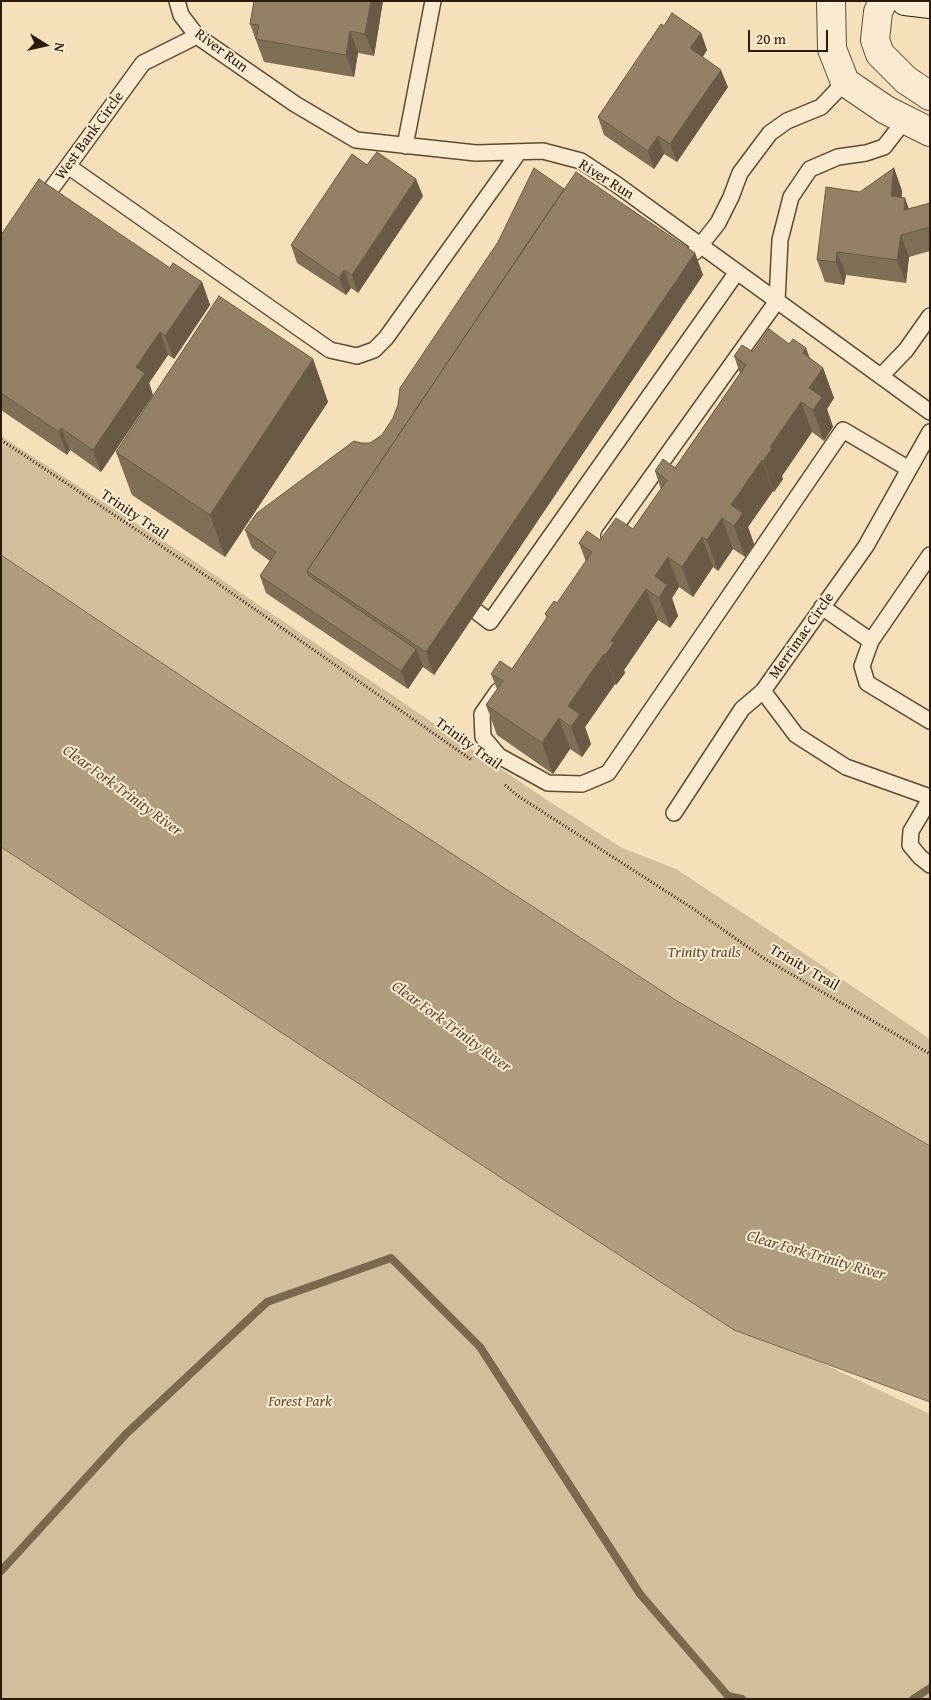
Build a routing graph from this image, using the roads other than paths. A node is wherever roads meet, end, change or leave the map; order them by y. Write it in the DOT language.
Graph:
graph roads {
  1 [pos="177,1"];
  2 [pos="433,1"];
  3 [pos="831,1"];
  4 [pos="883,1"];
  5 [pos="905,1"];
  6 [pos="930,4"];
  7 [pos="197,36"];
  8 [pos="845,82"];
  9 [pos="930,96"];
  10 [pos="905,120"];
  11 [pos="930,132"];
  12 [pos="405,146"];
  13 [pos="519,152"];
  14 [pos="68,166"];
  15 [pos="35,212"];
  16 [pos="700,245"];
  17 [pos="686,264"];
  18 [pos="737,272"];
  19 [pos="777,301"];
  20 [pos="930,316"];
  21 [pos="881,376"];
  22 [pos="930,412"];
  23 [pos="930,432"];
  24 [pos="909,468"];
  25 [pos="604,544"];
  26 [pos="930,555"];
  27 [pos="822,607"];
  28 [pos="477,612"];
  29 [pos="870,641"];
  30 [pos="505,682"];
  31 [pos="764,691"];
  32 [pos="930,721"];
  33 [pos="930,798"];
  34 [pos="674,813"];
  35 [pos="930,865"];
  1 -- 7 [label="lane, River Run"];
  2 -- 12 [label="lane"];
  3 -- 8 [label="street"];
  4 -- 9 [label="street"];
  5 -- 6 [label="street"];
  7 -- 12 [label="lane, River Run"];
  7 -- 14 [label="lane, West Bank Circle"];
  8 -- 10 [label="street"];
  8 -- 16 [label="lane"];
  10 -- 11 [label="street"];
  10 -- 19 [label="lane"];
  12 -- 13 [label="lane, River Run"];
  13 -- 14 [label="lane"];
  13 -- 16 [label="lane, River Run"];
  14 -- 15 [label="lane, West Bank Circle"];
  16 -- 17 [label="lane"];
  16 -- 18 [label="lane, River Run"];
  18 -- 19 [label="lane, River Run"];
  18 -- 28 [label="lane"];
  19 -- 21 [label="lane, River Run"];
  19 -- 25 [label="lane"];
  20 -- 21 [label="lane"];
  21 -- 22 [label="lane, River Run"];
  23 -- 24 [label="lane, Merrimac Circle"];
  24 -- 27 [label="lane, Merrimac Circle"];
  24 -- 30 [label="lane"];
  26 -- 29 [label="lane"];
  27 -- 29 [label="lane"];
  27 -- 31 [label="lane, Merrimac Circle"];
  29 -- 32 [label="lane"];
  31 -- 33 [label="lane, Merrimac Circle"];
  31 -- 34 [label="lane"];
  33 -- 35 [label="lane"];
}
